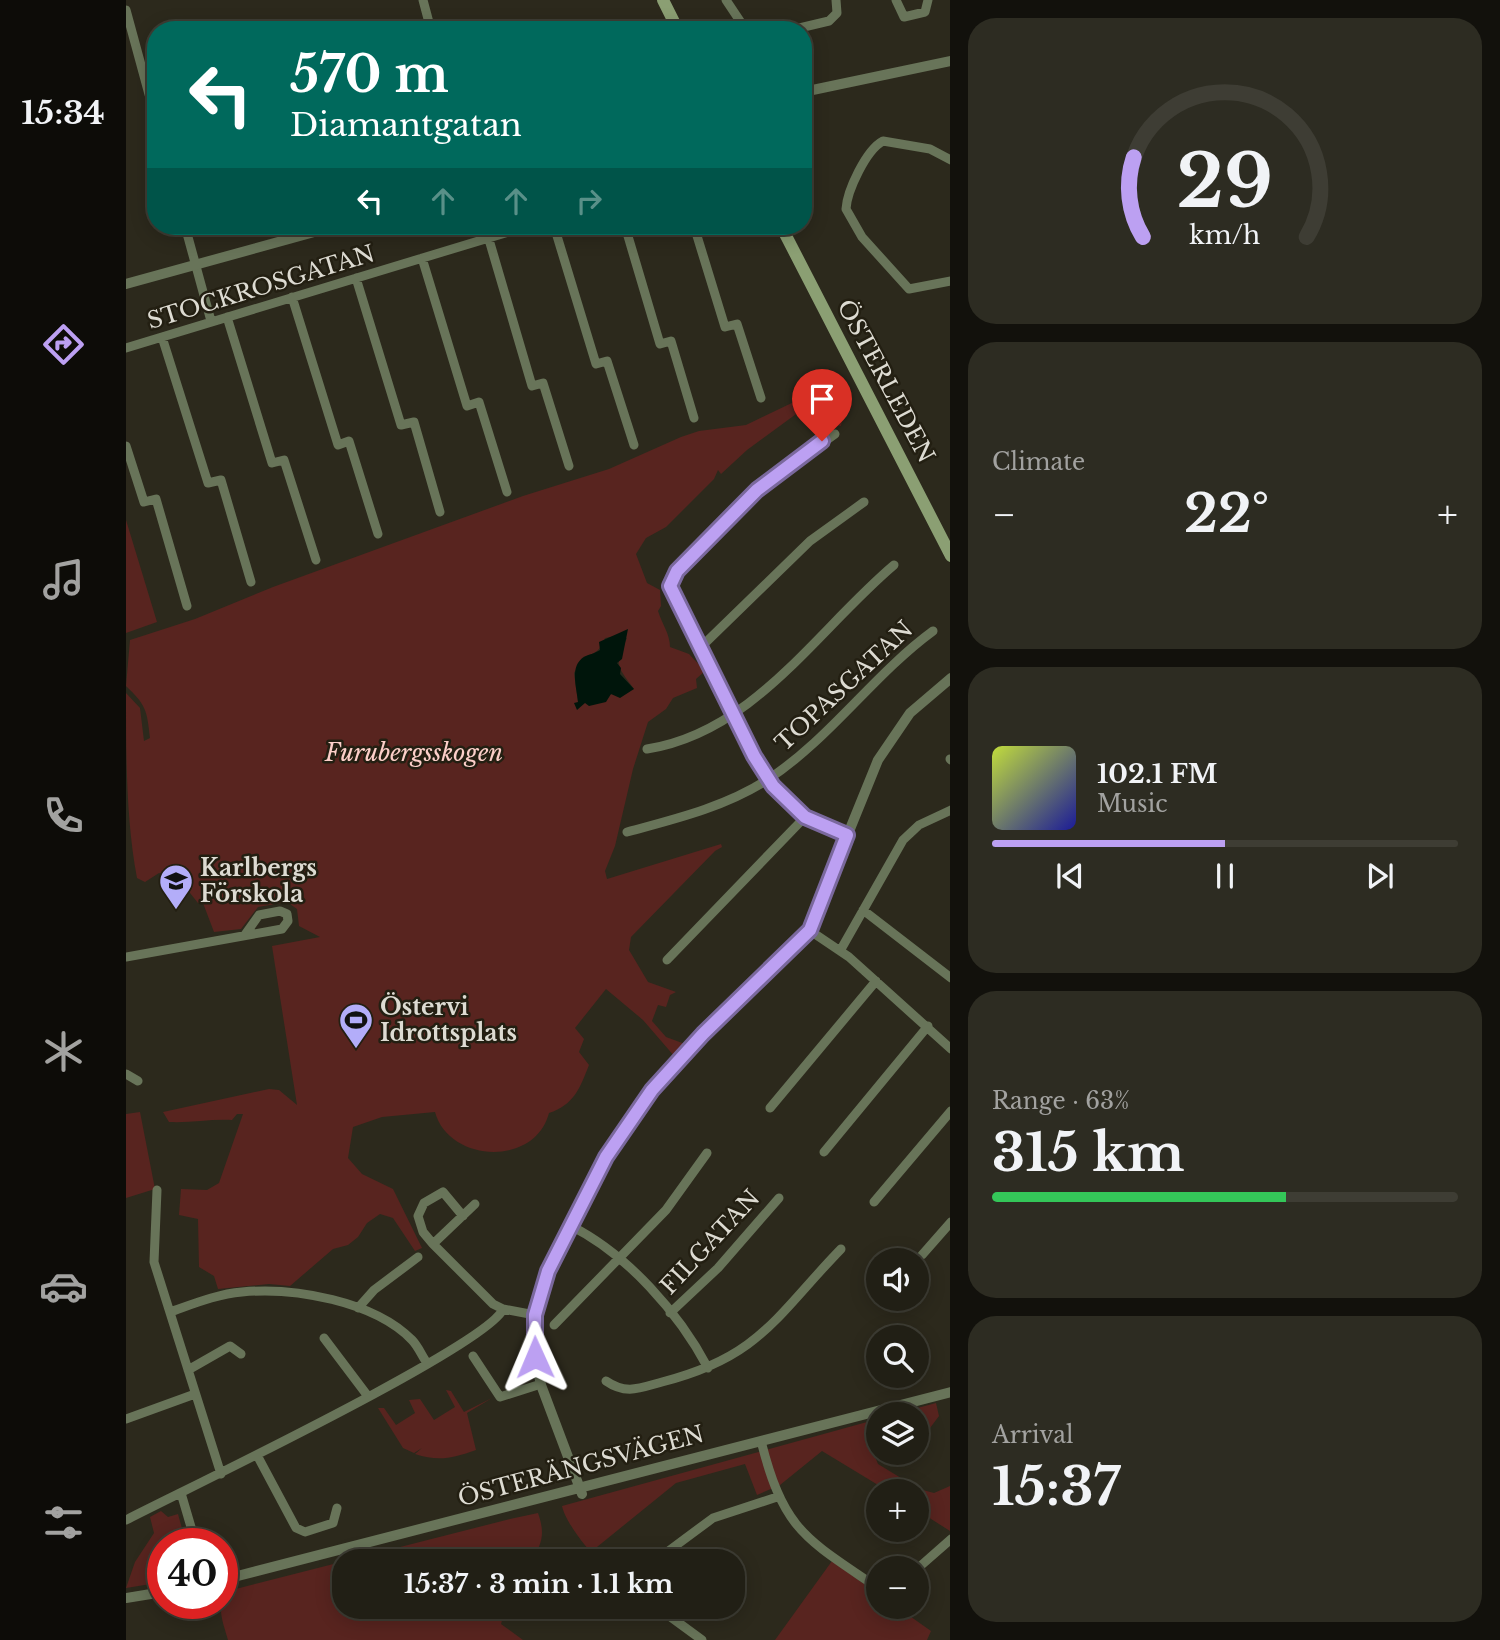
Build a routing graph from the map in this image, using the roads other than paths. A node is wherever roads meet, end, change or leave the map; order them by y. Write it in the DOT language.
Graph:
graph roads {
  1 [pos="423,0"];
  2 [pos="663,0"];
  3 [pos="726,0"];
  4 [pos="836,0"];
  5 [pos="896,0"];
  6 [pos="929,0"];
  7 [pos="126,10"];
  8 [pos="429,21"];
  9 [pos="674,21"];
  10 [pos="740,21"];
  11 [pos="812,25"];
  12 [pos="950,61"];
  13 [pos="147,87"];
  14 [pos="812,90"];
  15 [pos="950,160"];
  16 [pos="188,235"];
  17 [pos="303,235"];
  18 [pos="486,235"];
  19 [pos="497,235"];
  20 [pos="557,235"];
  21 [pos="628,235"];
  22 [pos="697,235"];
  23 [pos="786,235"];
  24 [pos="487,238"];
  25 [pos="422,258"];
  26 [pos="196,264"];
  27 [pos="356,278"];
  28 [pos="950,281"];
  29 [pos="126,284"];
  30 [pos="292,297"];
  31 [pos="227,317"];
  32 [pos="211,321"];
  33 [pos="162,337"];
  34 [pos="126,348"];
  35 [pos="761,398"];
  36 [pos="694,418"];
  37 [pos="835,434"];
  38 [pos="634,445"];
  39 [pos="126,446"];
  40 [pos="569,466"];
  41 [pos="507,492"];
  42 [pos="864,502"];
  43 [pos="440,512"];
  44 [pos="378,534"];
  45 [pos="950,556"];
  46 [pos="316,560"];
  47 [pos="894,565"];
  48 [pos="251,582"];
  49 [pos="187,606"];
  50 [pos="933,631"];
  51 [pos="700,648"];
  52 [pos="950,678"];
  53 [pos="734,716"];
  54 [pos="647,749"];
  55 [pos="768,779"];
  56 [pos="950,810"];
  57 [pos="805,817"];
  58 [pos="627,832"];
  59 [pos="847,835"];
  60 [pos="863,910"];
  61 [pos="810,930"];
  62 [pos="244,936"];
  63 [pos="840,951"];
  64 [pos="126,957"];
  65 [pos="667,960"];
  66 [pos="950,978"];
  67 [pos="876,981"];
  68 [pos="928,1027"];
  69 [pos="950,1049"];
  70 [pos="126,1074"];
  71 [pos="138,1081"];
  72 [pos="770,1108"];
  73 [pos="950,1111"];
  74 [pos="707,1153"];
  75 [pos="824,1153"];
  76 [pos="157,1190"];
  77 [pos="779,1198"];
  78 [pos="874,1202"];
  79 [pos="475,1204"];
  80 [pos="463,1216"];
  81 [pos="950,1222"];
  82 [pos="570,1226"];
  83 [pos="433,1244"];
  84 [pos="928,1248"];
  85 [pos="841,1249"];
  86 [pos="418,1257"];
  87 [pos="619,1260"];
  88 [pos="358,1308"];
  89 [pos="503,1309"];
  90 [pos="170,1312"];
  91 [pos="670,1313"];
  92 [pos="535,1315"];
  93 [pos="554,1325"];
  94 [pos="324,1338"];
  95 [pos="241,1354"];
  96 [pos="473,1356"];
  97 [pos="427,1363"];
  98 [pos="708,1368"];
  99 [pos="188,1370"];
  100 [pos="606,1381"];
  101 [pos="541,1384"];
  102 [pos="195,1394"];
  103 [pos="950,1394"];
  104 [pos="367,1395"];
  105 [pos="924,1402"];
  106 [pos="866,1418"];
  107 [pos="126,1419"];
  108 [pos="761,1443"];
  109 [pos="257,1455"];
  110 [pos="221,1474"];
  111 [pos="581,1491"];
  112 [pos="181,1493"];
  113 [pos="777,1497"];
  114 [pos="337,1508"];
  115 [pos="126,1509"];
  116 [pos="127,1520"];
  117 [pos="191,1528"];
  118 [pos="950,1539"];
  119 [pos="672,1549"];
  120 [pos="929,1558"];
  121 [pos="238,1579"];
  122 [pos="866,1580"];
  123 [pos="147,1597"];
  124 [pos="126,1600"];
  125 [pos="673,1619"];
  126 [pos="702,1640"];
  1 -- 8 [label="street"];
  2 -- 9 [label="main road"];
  3 -- 10 [label="street"];
  4 -- 11 [label="street"];
  5 -- 6 [label="street"];
  7 -- 13 [label="street"];
  12 -- 14 [label="street"];
  15 -- 28 [label="street"];
  16 -- 26 [label="street"];
  17 -- 26 [label="street"];
  18 -- 24 [label="street"];
  19 -- 24 [label="street, STOCKROSGATAN"];
  20 -- 38 [label="street"];
  21 -- 36 [label="street"];
  22 -- 35 [label="street"];
  23 -- 45 [label="main road, ÖSTERLEDEN"];
  24 -- 25 [label="street, STOCKROSGATAN"];
  24 -- 40 [label="street"];
  25 -- 27 [label="street, STOCKROSGATAN"];
  25 -- 41 [label="street"];
  26 -- 29 [label="street"];
  26 -- 32 [label="street"];
  27 -- 30 [label="street, STOCKROSGATAN"];
  27 -- 43 [label="street"];
  30 -- 31 [label="street, STOCKROSGATAN"];
  30 -- 44 [label="street"];
  31 -- 32 [label="street, STOCKROSGATAN"];
  31 -- 46 [label="street"];
  32 -- 33 [label="street, STOCKROSGATAN"];
  33 -- 34 [label="street, STOCKROSGATAN"];
  33 -- 48 [label="street"];
  37 -- 51 [label="street"];
  39 -- 49 [label="street"];
  42 -- 51 [label="street"];
  47 -- 53 [label="street"];
  50 -- 55 [label="street, TOPASGATAN"];
  51 -- 53 [label="street"];
  52 -- 59 [label="street"];
  53 -- 54 [label="street"];
  53 -- 55 [label="street"];
  55 -- 57 [label="street"];
  55 -- 58 [label="street, TOPASGATAN"];
  56 -- 60 [label="street"];
  57 -- 59 [label="street"];
  57 -- 65 [label="street"];
  59 -- 61 [label="street"];
  60 -- 63 [label="street"];
  60 -- 66 [label="street"];
  61 -- 63 [label="street"];
  61 -- 82 [label="street"];
  62 -- 62 [label="street"];
  62 -- 64 [label="street"];
  63 -- 67 [label="street"];
  67 -- 68 [label="street"];
  67 -- 72 [label="street"];
  68 -- 69 [label="street"];
  68 -- 75 [label="street"];
  70 -- 71 [label="street"];
  73 -- 78 [label="street"];
  74 -- 87 [label="street"];
  76 -- 90 [label="street"];
  77 -- 91 [label="street, FILGATAN"];
  79 -- 80 [label="street"];
  80 -- 83 [label="street"];
  80 -- 83 [label="street"];
  81 -- 84 [label="street"];
  82 -- 87 [label="street"];
  82 -- 92 [label="street"];
  83 -- 89 [label="street"];
  85 -- 98 [label="street"];
  86 -- 88 [label="street"];
  87 -- 91 [label="street"];
  87 -- 93 [label="street"];
  88 -- 90 [label="street"];
  88 -- 97 [label="street"];
  89 -- 92 [label="street"];
  89 -- 97 [label="street"];
  90 -- 99 [label="street"];
  91 -- 98 [label="street"];
  92 -- 101 [label="street"];
  94 -- 104 [label="street"];
  95 -- 99 [label="street"];
  96 -- 101 [label="street"];
  97 -- 104 [label="street"];
  98 -- 100 [label="street"];
  99 -- 102 [label="street"];
  101 -- 111 [label="street"];
  102 -- 107 [label="street"];
  102 -- 110 [label="street"];
  103 -- 105 [label="street, ÖSTERÄNGSVÄGEN"];
  103 -- 108 [label="street, ÖSTERÄNGSVÄGEN"];
  104 -- 109 [label="street"];
  106 -- 108 [label="street, ÖSTERÄNGSVÄGEN"];
  108 -- 111 [label="street, ÖSTERÄNGSVÄGEN"];
  108 -- 113 [label="street"];
  109 -- 110 [label="street"];
  109 -- 114 [label="street"];
  110 -- 112 [label="street"];
  111 -- 121 [label="street, ÖSTERÄNGSVÄGEN"];
  112 -- 116 [label="street"];
  112 -- 117 [label="street"];
  113 -- 119 [label="street"];
  113 -- 122 [label="street"];
  115 -- 116 [label="street"];
  118 -- 120 [label="street"];
  123 -- 124 [label="street"];
  125 -- 126 [label="street"];
}
